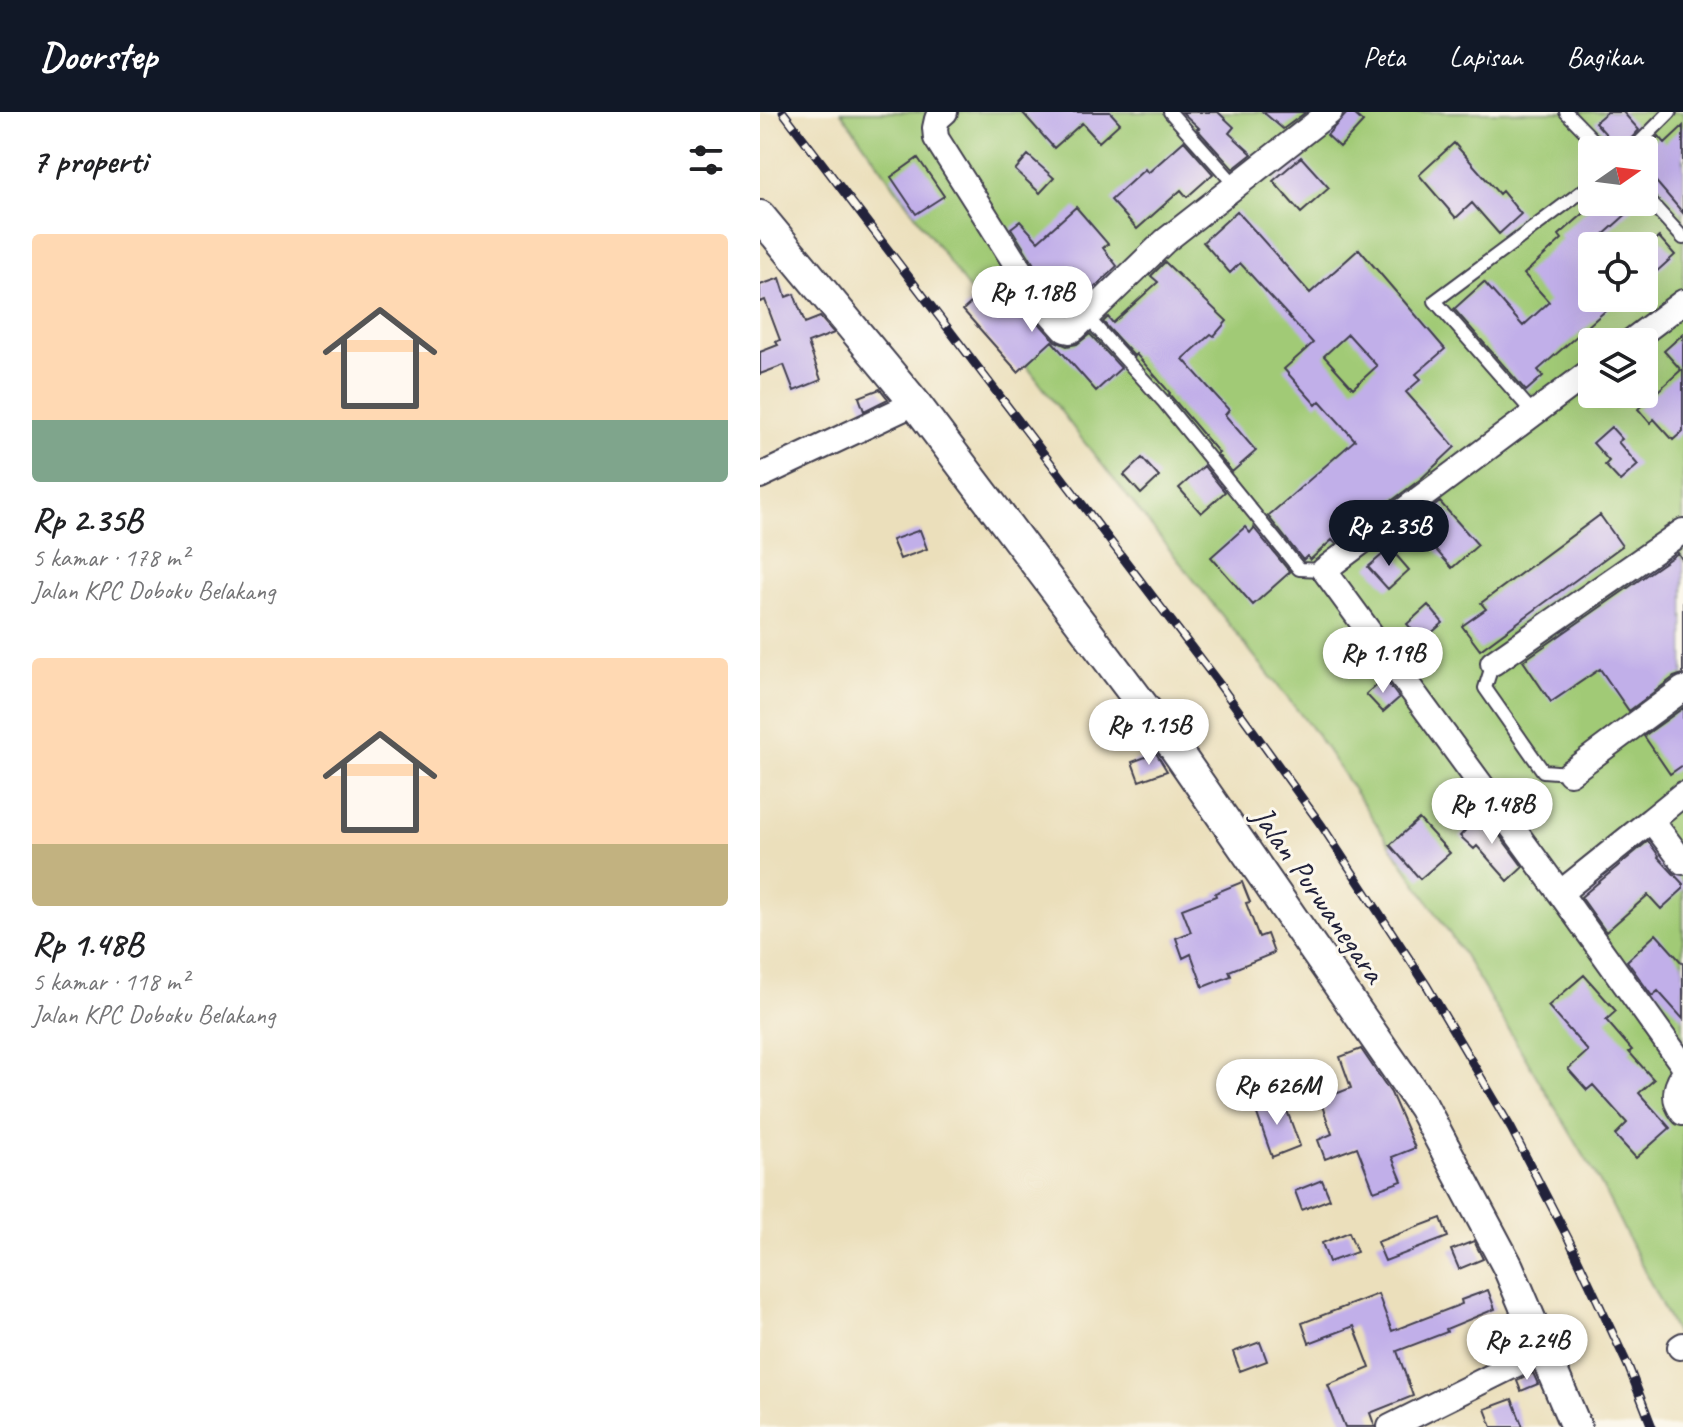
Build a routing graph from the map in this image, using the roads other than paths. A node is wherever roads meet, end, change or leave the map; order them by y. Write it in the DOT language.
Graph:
graph roads {
  1 [pos="945,112"];
  2 [pos="1170,112"];
  3 [pos="1330,112"];
  4 [pos="1566,112"];
  5 [pos="1670,112"];
  6 [pos="1589,136"];
  7 [pos="1646,136"];
  8 [pos="1235,185"];
  9 [pos="1578,194"];
  10 [pos="1658,210"];
  11 [pos="765,230"];
  12 [pos="1683,238"];
  13 [pos="1683,302"];
  14 [pos="1087,317"];
  15 [pos="1649,328"];
  16 [pos="1578,381"];
  17 [pos="915,403"];
  18 [pos="1534,414"];
  19 [pos="760,476"];
  20 [pos="1683,531"];
  21 [pos="1324,570"];
  22 [pos="1493,663"];
  23 [pos="1683,689"];
  24 [pos="1570,773"];
  25 [pos="1683,794"];
  26 [pos="1651,820"];
  27 [pos="1683,862"];
  28 [pos="1560,893"];
  29 [pos="1683,1065"];
  30 [pos="1683,1075"];
  31 [pos="1683,1113"];
  32 [pos="1543,1351"];
  33 [pos="1390,1427"];
  34 [pos="1576,1427"];
  1 -- 14 [label="street"];
  2 -- 8 [label="lane"];
  3 -- 8 [label="street"];
  4 -- 6 [label="lane"];
  5 -- 7 [label="lane"];
  8 -- 14 [label="street"];
  9 -- 18 [label="lane"];
  10 -- 12 [label="lane"];
  11 -- 17 [label="street, Jalan Purwanegara"];
  13 -- 15 [label="street"];
  14 -- 21 [label="lane"];
  16 -- 18 [label="street"];
  17 -- 19 [label="street"];
  17 -- 32 [label="street, Jalan Purwanegara"];
  18 -- 21 [label="street"];
  20 -- 22 [label="street"];
  21 -- 28 [label="street"];
  22 -- 24 [label="lane"];
  23 -- 24 [label="street"];
  25 -- 26 [label="street"];
  26 -- 27 [label="street"];
  26 -- 28 [label="street"];
  28 -- 29 [label="street"];
  30 -- 31 [label="street"];
  32 -- 33 [label="street"];
  32 -- 34 [label="street, Jalan Purwanegara"];
}
